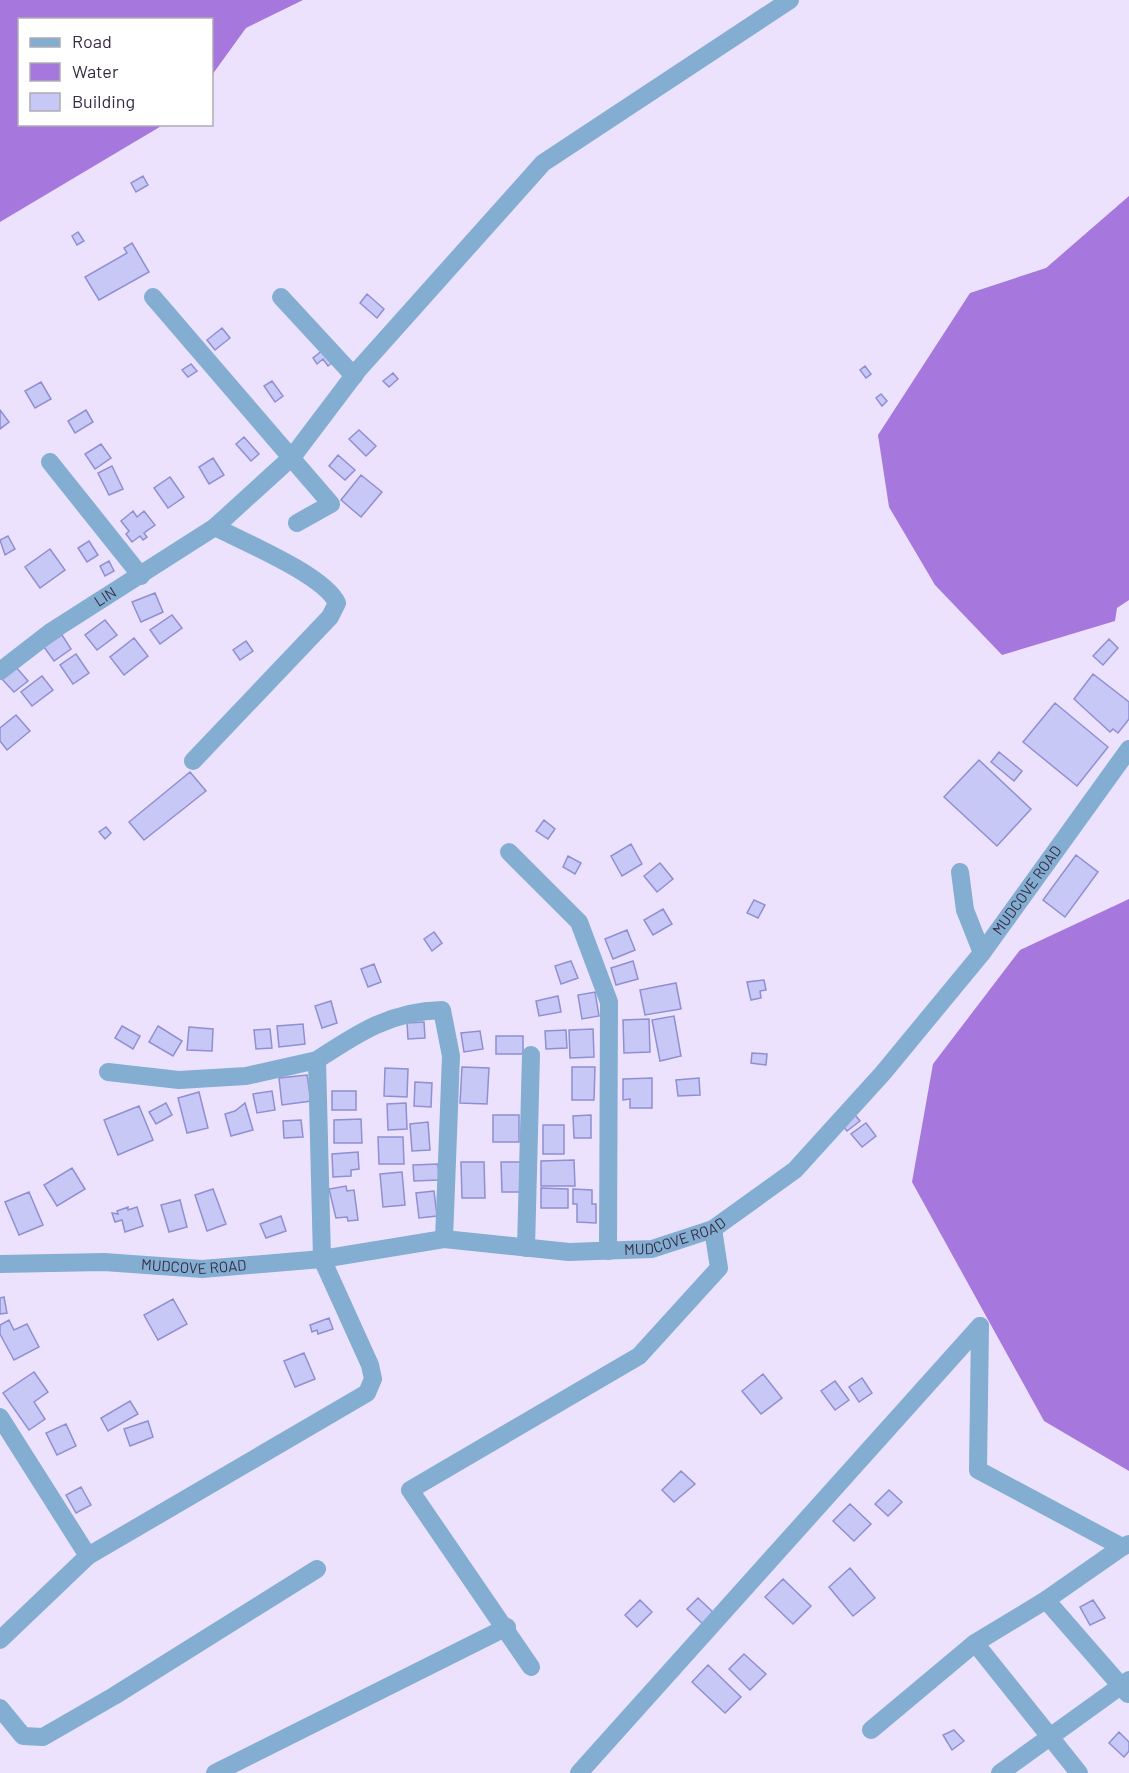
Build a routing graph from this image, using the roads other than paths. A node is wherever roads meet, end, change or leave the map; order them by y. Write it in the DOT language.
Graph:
graph roads {
  1 [pos="790,0"];
  2 [pos="153,297"];
  3 [pos="281,297"];
  4 [pos="354,376"];
  5 [pos="293,456"];
  6 [pos="50,462"];
  7 [pos="297,523"];
  8 [pos="215,527"];
  9 [pos="141,576"];
  10 [pos="0,671"];
  11 [pos="1129,749"];
  12 [pos="193,761"];
  13 [pos="510,852"];
  14 [pos="960,872"];
  15 [pos="982,953"];
  16 [pos="531,1055"];
  17 [pos="317,1060"];
  18 [pos="108,1072"];
  19 [pos="713,1229"];
  20 [pos="444,1239"];
  21 [pos="526,1248"];
  22 [pos="608,1251"];
  23 [pos="322,1259"];
  24 [pos="0,1264"];
  25 [pos="0,1417"];
  26 [pos="1126,1546"];
  27 [pos="88,1556"];
  28 [pos="316,1569"];
  29 [pos="1046,1600"];
  30 [pos="507,1627"];
  31 [pos="0,1640"];
  32 [pos="975,1643"];
  33 [pos="531,1667"];
  34 [pos="1126,1687"];
  35 [pos="0,1708"];
  36 [pos="871,1730"];
  37 [pos="1050,1737"];
  38 [pos="215,1773"];
  39 [pos="579,1773"];
  40 [pos="1000,1773"];
  41 [pos="1079,1773"];
  1 -- 4 [label="street, LIN"];
  2 -- 5 [label="street"];
  3 -- 4 [label="street"];
  4 -- 5 [label="street, LIN"];
  5 -- 7 [label="street"];
  5 -- 8 [label="street, LIN"];
  6 -- 9 [label="street"];
  8 -- 9 [label="street, LIN"];
  8 -- 12 [label="street"];
  9 -- 10 [label="street, LIN"];
  11 -- 15 [label="street, MUDCOVE ROAD"];
  13 -- 22 [label="street"];
  14 -- 15 [label="street"];
  15 -- 19 [label="street, MUDCOVE ROAD"];
  16 -- 21 [label="street"];
  17 -- 18 [label="street"];
  17 -- 20 [label="street"];
  17 -- 23 [label="street"];
  19 -- 22 [label="street, MUDCOVE ROAD"];
  19 -- 30 [label="street"];
  20 -- 21 [label="street, MUDCOVE ROAD"];
  20 -- 23 [label="street, MUDCOVE ROAD"];
  21 -- 22 [label="street, MUDCOVE ROAD"];
  23 -- 24 [label="street, MUDCOVE ROAD"];
  23 -- 27 [label="street"];
  25 -- 27 [label="street"];
  26 -- 29 [label="street"];
  26 -- 39 [label="street"];
  27 -- 31 [label="street"];
  28 -- 35 [label="street"];
  29 -- 32 [label="street"];
  29 -- 34 [label="street"];
  30 -- 33 [label="street"];
  30 -- 38 [label="street"];
  32 -- 36 [label="street"];
  32 -- 37 [label="street"];
  34 -- 37 [label="street"];
  37 -- 40 [label="street"];
  37 -- 41 [label="street"];
}
